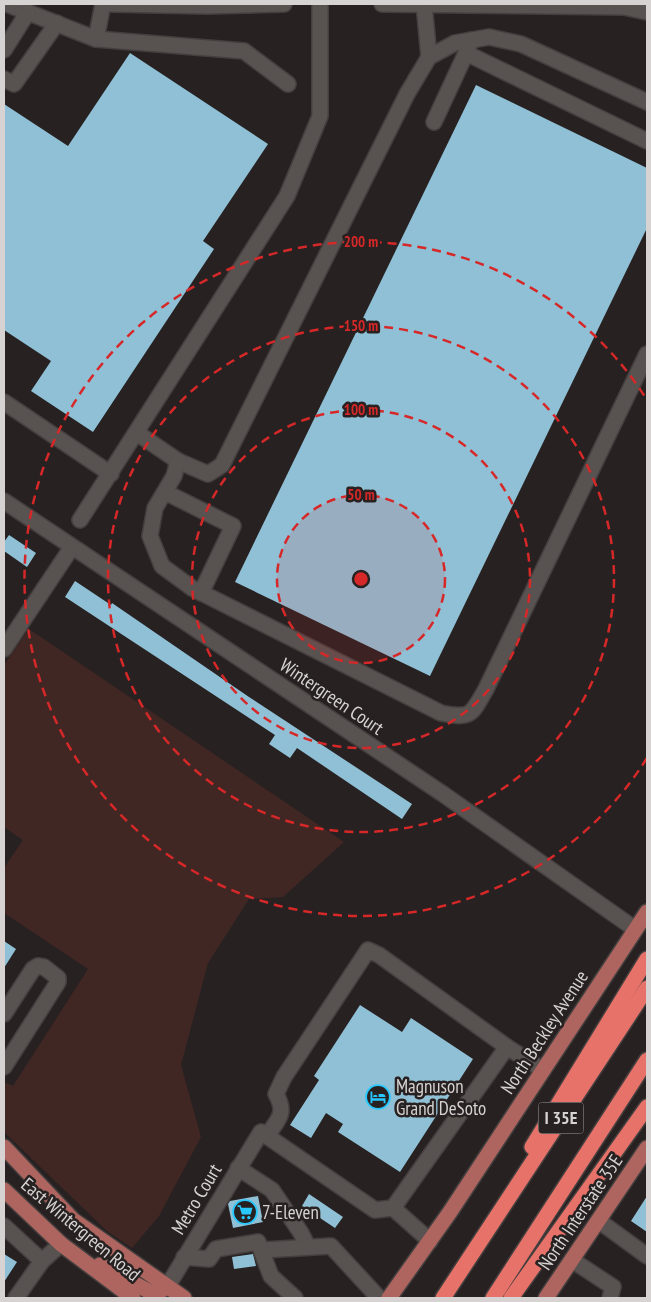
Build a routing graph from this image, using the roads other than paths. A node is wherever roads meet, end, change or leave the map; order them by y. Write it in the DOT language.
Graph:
graph roads {
  1 [pos="7,4"];
  2 [pos="103,4"];
  3 [pos="111,4"];
  4 [pos="284,4"];
  5 [pos="320,4"];
  6 [pos="382,4"];
  7 [pos="424,4"];
  8 [pos="28,12"];
  9 [pos="647,12"];
  10 [pos="57,23"];
  11 [pos="96,38"];
  12 [pos="469,47"];
  13 [pos="4,50"];
  14 [pos="429,58"];
  15 [pos="4,79"];
  16 [pos="288,84"];
  17 [pos="647,102"];
  18 [pos="434,122"];
  19 [pos="647,141"];
  20 [pos="647,354"];
  21 [pos="4,402"];
  22 [pos="137,433"];
  23 [pos="178,461"];
  24 [pos="111,474"];
  25 [pos="165,492"];
  26 [pos="4,501"];
  27 [pos="80,520"];
  28 [pos="72,548"];
  29 [pos="201,593"];
  30 [pos="4,649"];
  31 [pos="647,912"];
  32 [pos="635,929"];
  33 [pos="647,958"];
  34 [pos="647,988"];
  35 [pos="4,1014"];
  36 [pos="507,1047"];
  37 [pos="647,1060"];
  38 [pos="4,1067"];
  39 [pos="543,1070"];
  40 [pos="647,1107"];
  41 [pos="264,1134"];
  42 [pos="4,1147"];
  43 [pos="647,1150"];
  44 [pos="238,1168"];
  45 [pos="4,1190"];
  46 [pos="393,1208"];
  47 [pos="598,1221"];
  48 [pos="4,1226"];
  49 [pos="430,1241"];
  50 [pos="61,1244"];
  51 [pos="308,1247"];
  52 [pos="476,1248"];
  53 [pos="263,1250"];
  54 [pos="647,1256"];
  55 [pos="184,1257"];
  56 [pos="572,1260"];
  57 [pos="42,1261"];
  58 [pos="166,1287"];
  59 [pos="16,1298"];
  60 [pos="133,1298"];
  61 [pos="184,1298"];
  62 [pos="295,1298"];
  63 [pos="379,1298"];
  64 [pos="389,1298"];
  65 [pos="443,1298"];
  66 [pos="493,1298"];
  67 [pos="511,1298"];
  68 [pos="546,1298"];
  69 [pos="610,1298"];
  1 -- 8 [label="street"];
  2 -- 11 [label="street"];
  3 -- 4 [label="street"];
  5 -- 22 [label="street"];
  6 -- 7 [label="street"];
  7 -- 9 [label="street"];
  7 -- 14 [label="street"];
  8 -- 10 [label="street"];
  8 -- 13 [label="street"];
  10 -- 11 [label="street"];
  10 -- 15 [label="street"];
  11 -- 16 [label="street"];
  12 -- 14 [label="street"];
  12 -- 17 [label="street"];
  12 -- 18 [label="street"];
  12 -- 19 [label="street"];
  14 -- 23 [label="street"];
  20 -- 29 [label="street"];
  21 -- 24 [label="street"];
  22 -- 23 [label="street"];
  22 -- 24 [label="street"];
  23 -- 25 [label="street"];
  24 -- 27 [label="street"];
  25 -- 29 [label="street"];
  25 -- 29 [label="street"];
  26 -- 28 [label="street, Wintergreen Court"];
  28 -- 30 [label="street"];
  28 -- 32 [label="street, Wintergreen Court"];
  31 -- 32 [label="main road, North Beckley Avenue"];
  32 -- 39 [label="main road, North Beckley Avenue"];
  33 -- 52 [label="highway"];
  34 -- 52 [label="highway, I 35E"];
  35 -- 38 [label="street"];
  36 -- 39 [label="street"];
  36 -- 41 [label="street, Metro Court"];
  36 -- 46 [label="street"];
  37 -- 66 [label="highway, I 35E"];
  39 -- 49 [label="main road, North Beckley Avenue"];
  40 -- 67 [label="highway"];
  41 -- 44 [label="street, Metro Court"];
  41 -- 46 [label="street"];
  42 -- 58 [label="main road, East Wintergreen Road"];
  43 -- 47 [label="main road, North Interstate 35E"];
  44 -- 51 [label="street"];
  44 -- 55 [label="street, Metro Court"];
  45 -- 50 [label="main road, East Wintergreen Road"];
  46 -- 49 [label="street"];
  47 -- 54 [label="street"];
  47 -- 56 [label="main road, North Interstate 35E"];
  48 -- 57 [label="street"];
  49 -- 64 [label="main road, North Beckley Avenue"];
  50 -- 57 [label="street"];
  50 -- 58 [label="main road"];
  50 -- 60 [label="main road, East Wintergreen Road"];
  51 -- 53 [label="street"];
  51 -- 63 [label="street"];
  52 -- 65 [label="highway, I 35E"];
  53 -- 55 [label="street"];
  53 -- 62 [label="street"];
  55 -- 58 [label="street, Metro Court"];
  56 -- 68 [label="main road, North Interstate 35E"];
  56 -- 69 [label="street"];
  57 -- 59 [label="street"];
  58 -- 61 [label="main road, East Wintergreen Road"];
}
